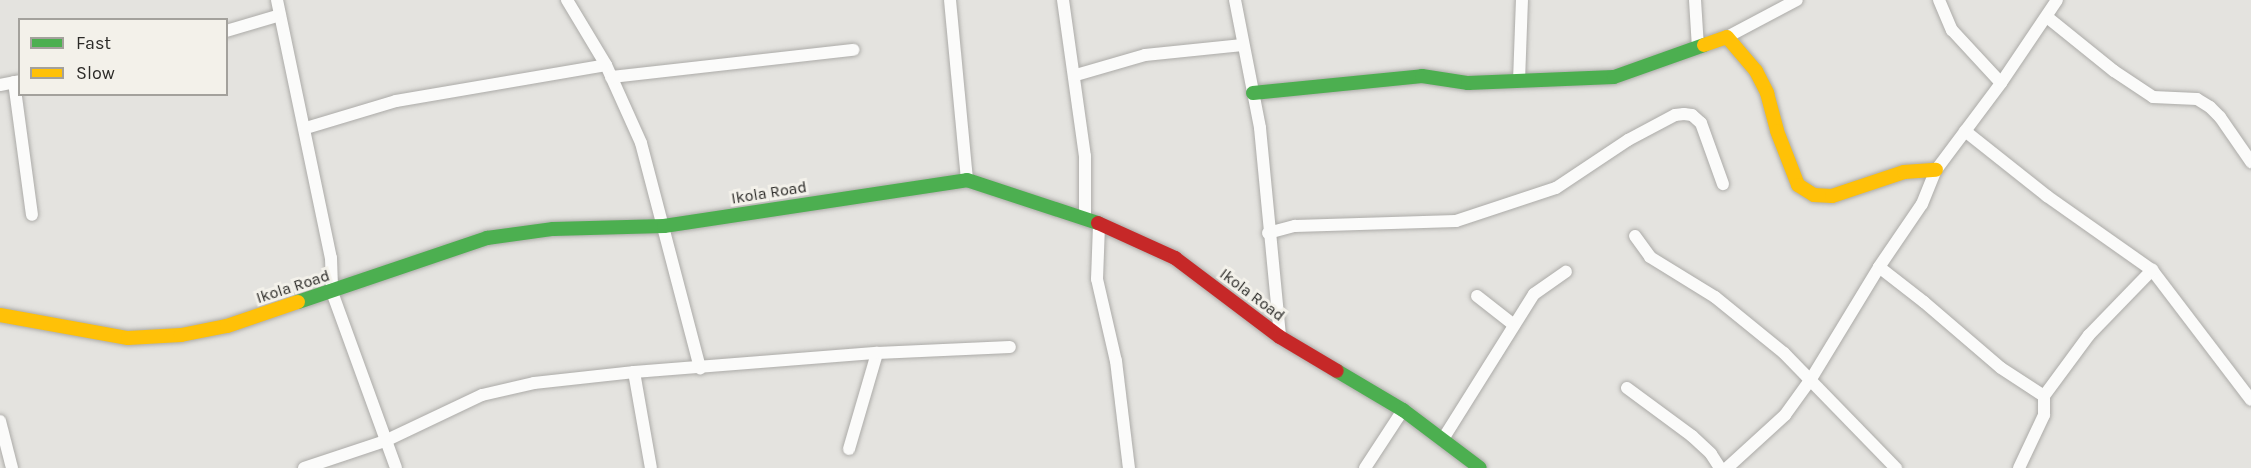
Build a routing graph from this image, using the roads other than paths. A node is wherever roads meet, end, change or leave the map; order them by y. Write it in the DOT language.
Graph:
graph roads {
  1 [pos="277,0"];
  2 [pos="567,0"];
  3 [pos="950,0"];
  4 [pos="1063,0"];
  5 [pos="1235,0"];
  6 [pos="1522,0"];
  7 [pos="1695,0"];
  8 [pos="1797,0"];
  9 [pos="1939,0"];
  10 [pos="2057,0"];
  11 [pos="280,15"];
  12 [pos="2047,17"];
  13 [pos="228,30"];
  14 [pos="1726,36"];
  15 [pos="1242,45"];
  16 [pos="1698,48"];
  17 [pos="853,50"];
  18 [pos="608,71"];
  19 [pos="1076,75"];
  20 [pos="17,81"];
  21 [pos="1519,81"];
  22 [pos="2001,83"];
  23 [pos="0,85"];
  24 [pos="1253,93"];
  25 [pos="19,96"];
  26 [pos="306,128"];
  27 [pos="1965,131"];
  28 [pos="2251,162"];
  29 [pos="1936,170"];
  30 [pos="967,180"];
  31 [pos="1723,184"];
  32 [pos="32,215"];
  33 [pos="1085,217"];
  34 [pos="1100,225"];
  35 [pos="664,226"];
  36 [pos="1268,233"];
  37 [pos="1635,236"];
  38 [pos="1879,267"];
  39 [pos="2152,270"];
  40 [pos="1566,272"];
  41 [pos="332,292"];
  42 [pos="1477,296"];
  43 [pos="0,315"];
  44 [pos="1514,325"];
  45 [pos="1280,338"];
  46 [pos="1010,347"];
  47 [pos="877,353"];
  48 [pos="700,368"];
  49 [pos="634,372"];
  50 [pos="1811,379"];
  51 [pos="1627,388"];
  52 [pos="2044,396"];
  53 [pos="2251,400"];
  54 [pos="1403,410"];
  55 [pos="0,421"];
  56 [pos="1443,439"];
  57 [pos="385,441"];
  58 [pos="849,449"];
  59 [pos="12,468"];
  60 [pos="304,468"];
  61 [pos="396,468"];
  62 [pos="651,468"];
  63 [pos="1129,468"];
  64 [pos="1365,468"];
  65 [pos="1480,468"];
  66 [pos="1720,468"];
  67 [pos="1727,468"];
  68 [pos="1896,468"];
  69 [pos="2019,468"];
  1 -- 11 [label="street"];
  2 -- 18 [label="street"];
  3 -- 30 [label="street"];
  4 -- 19 [label="street"];
  5 -- 15 [label="street"];
  6 -- 21 [label="street"];
  7 -- 16 [label="street"];
  8 -- 14 [label="street"];
  9 -- 22 [label="street"];
  10 -- 12 [label="street"];
  11 -- 13 [label="street"];
  11 -- 26 [label="street"];
  12 -- 22 [label="street"];
  12 -- 28 [label="street"];
  14 -- 16 [label="street"];
  14 -- 29 [label="street"];
  15 -- 19 [label="street"];
  15 -- 24 [label="street"];
  16 -- 21 [label="street"];
  17 -- 18 [label="street"];
  18 -- 26 [label="street"];
  18 -- 35 [label="street"];
  19 -- 33 [label="street"];
  20 -- 23 [label="street"];
  21 -- 24 [label="street"];
  22 -- 27 [label="street"];
  24 -- 36 [label="street"];
  25 -- 32 [label="street"];
  26 -- 41 [label="street"];
  27 -- 29 [label="street"];
  27 -- 39 [label="street"];
  29 -- 38 [label="street"];
  30 -- 33 [label="street, Ikola Road"];
  30 -- 35 [label="street, Ikola Road"];
  31 -- 36 [label="street"];
  33 -- 34 [label="street, Ikola Road"];
  34 -- 45 [label="street, Ikola Road"];
  34 -- 63 [label="street"];
  35 -- 41 [label="street, Ikola Road"];
  35 -- 48 [label="street"];
  36 -- 45 [label="street"];
  37 -- 50 [label="street"];
  38 -- 50 [label="street"];
  38 -- 52 [label="street"];
  39 -- 52 [label="street"];
  39 -- 53 [label="street"];
  40 -- 44 [label="street"];
  41 -- 43 [label="street, Ikola Road"];
  41 -- 57 [label="street"];
  42 -- 44 [label="street"];
  44 -- 56 [label="street"];
  45 -- 54 [label="street, Ikola Road"];
  46 -- 47 [label="street"];
  47 -- 48 [label="street"];
  47 -- 58 [label="street"];
  48 -- 49 [label="street"];
  49 -- 57 [label="street"];
  49 -- 62 [label="street"];
  50 -- 67 [label="street"];
  50 -- 68 [label="street"];
  51 -- 66 [label="street"];
  52 -- 69 [label="street"];
  54 -- 56 [label="street, Ikola Road"];
  54 -- 64 [label="street"];
  55 -- 59 [label="street"];
  56 -- 65 [label="street, Ikola Road"];
  57 -- 60 [label="street"];
  57 -- 61 [label="street"];
}
